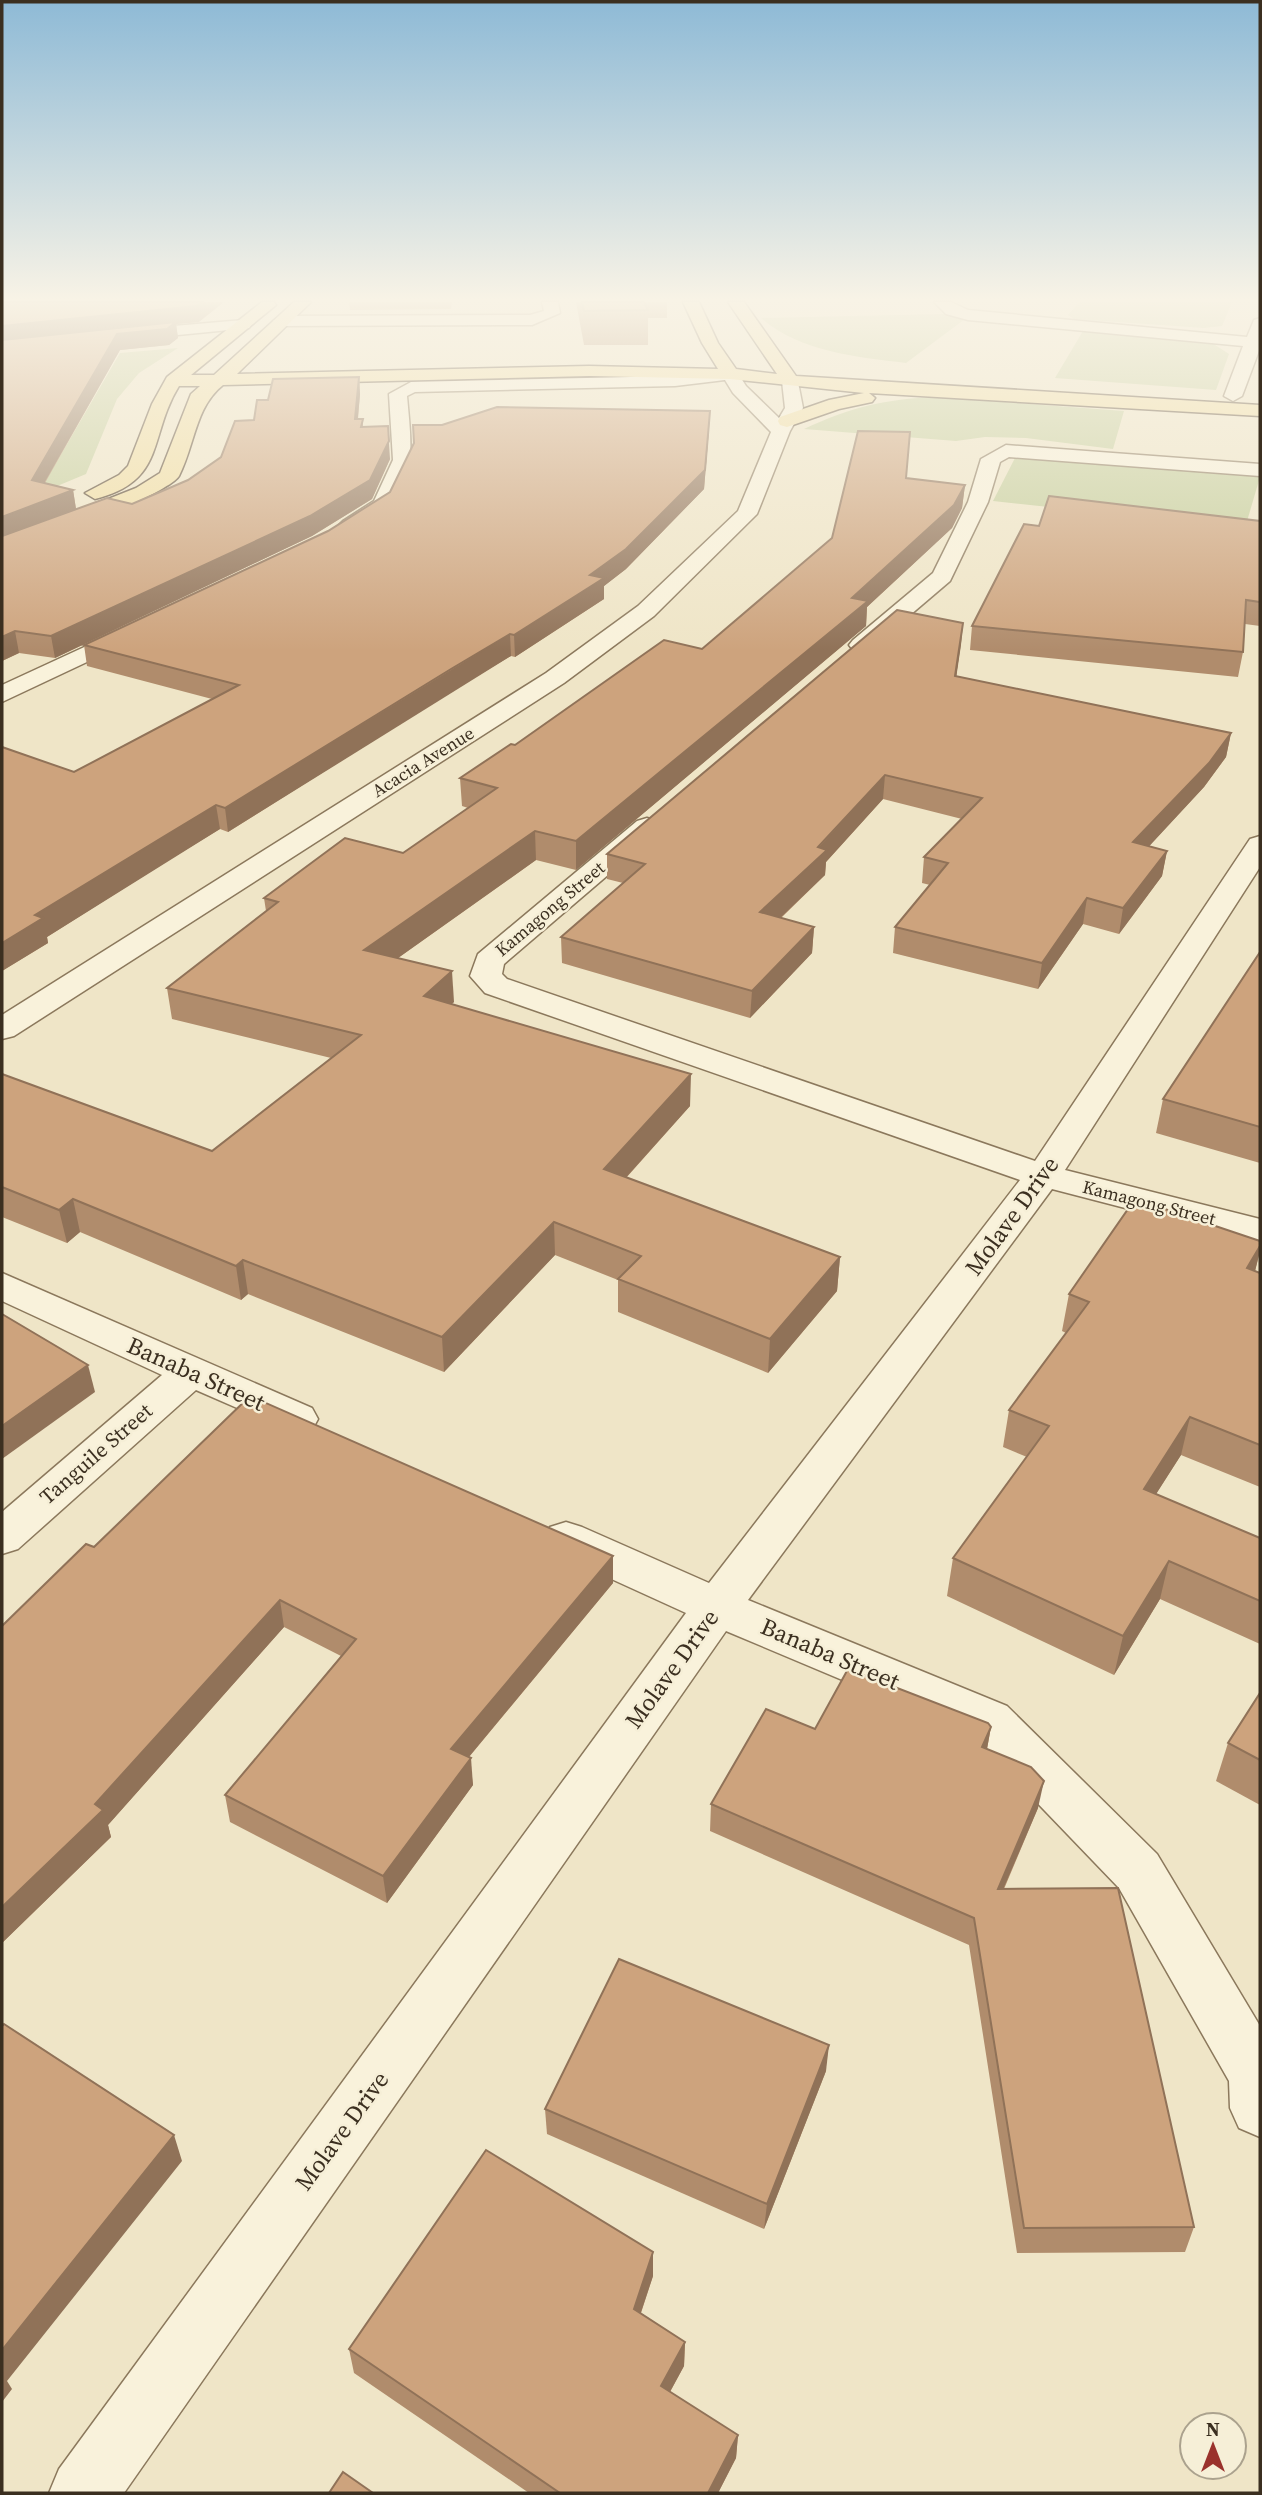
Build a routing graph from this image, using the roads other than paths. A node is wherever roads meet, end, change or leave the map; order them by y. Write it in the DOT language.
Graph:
graph roads {
  1 [pos="154,418"];
  2 [pos="191,418"];
  3 [pos="400,418"];
  4 [pos="775,418"];
  5 [pos="788,418"];
  6 [pos="804,418"];
  7 [pos="784,426"];
  8 [pos="1260,470"];
  9 [pos="2,529"];
  10 [pos="331,536"];
  11 [pos="2,549"];
  12 [pos="146,625"];
  13 [pos="836,666"];
  14 [pos="2,695"];
  15 [pos="668,809"];
  16 [pos="1260,845"];
  17 [pos="2,1029"];
  18 [pos="1043,1176"];
  19 [pos="1260,1231"];
  20 [pos="2,1286"];
  21 [pos="191,1371"];
  22 [pos="341,1439"];
  23 [pos="529,1523"];
  24 [pos="2,1537"];
  25 [pos="717,1607"];
  26 [pos="1259,2087"];
  27 [pos="83,2493"];
  1 -- 9 [label="main road"];
  2 -- 11 [label="main road"];
  3 -- 10 [label="street"];
  4 -- 7 [label="street"];
  5 -- 7 [label="street, Acacia Avenue"];
  6 -- 7 [label="main road"];
  7 -- 17 [label="street, Acacia Avenue"];
  8 -- 13 [label="street"];
  12 -- 14 [label="street"];
  15 -- 18 [label="street, Kamagong Street"];
  16 -- 18 [label="street, Molave Drive"];
  18 -- 19 [label="street, Kamagong Street"];
  18 -- 25 [label="street, Molave Drive"];
  20 -- 21 [label="street, Banaba Street"];
  21 -- 22 [label="street, Banaba Street"];
  21 -- 24 [label="street, Tanguile Street"];
  23 -- 25 [label="street, Banaba Street"];
  25 -- 26 [label="street, Banaba Street"];
  25 -- 27 [label="street, Molave Drive"];
}
